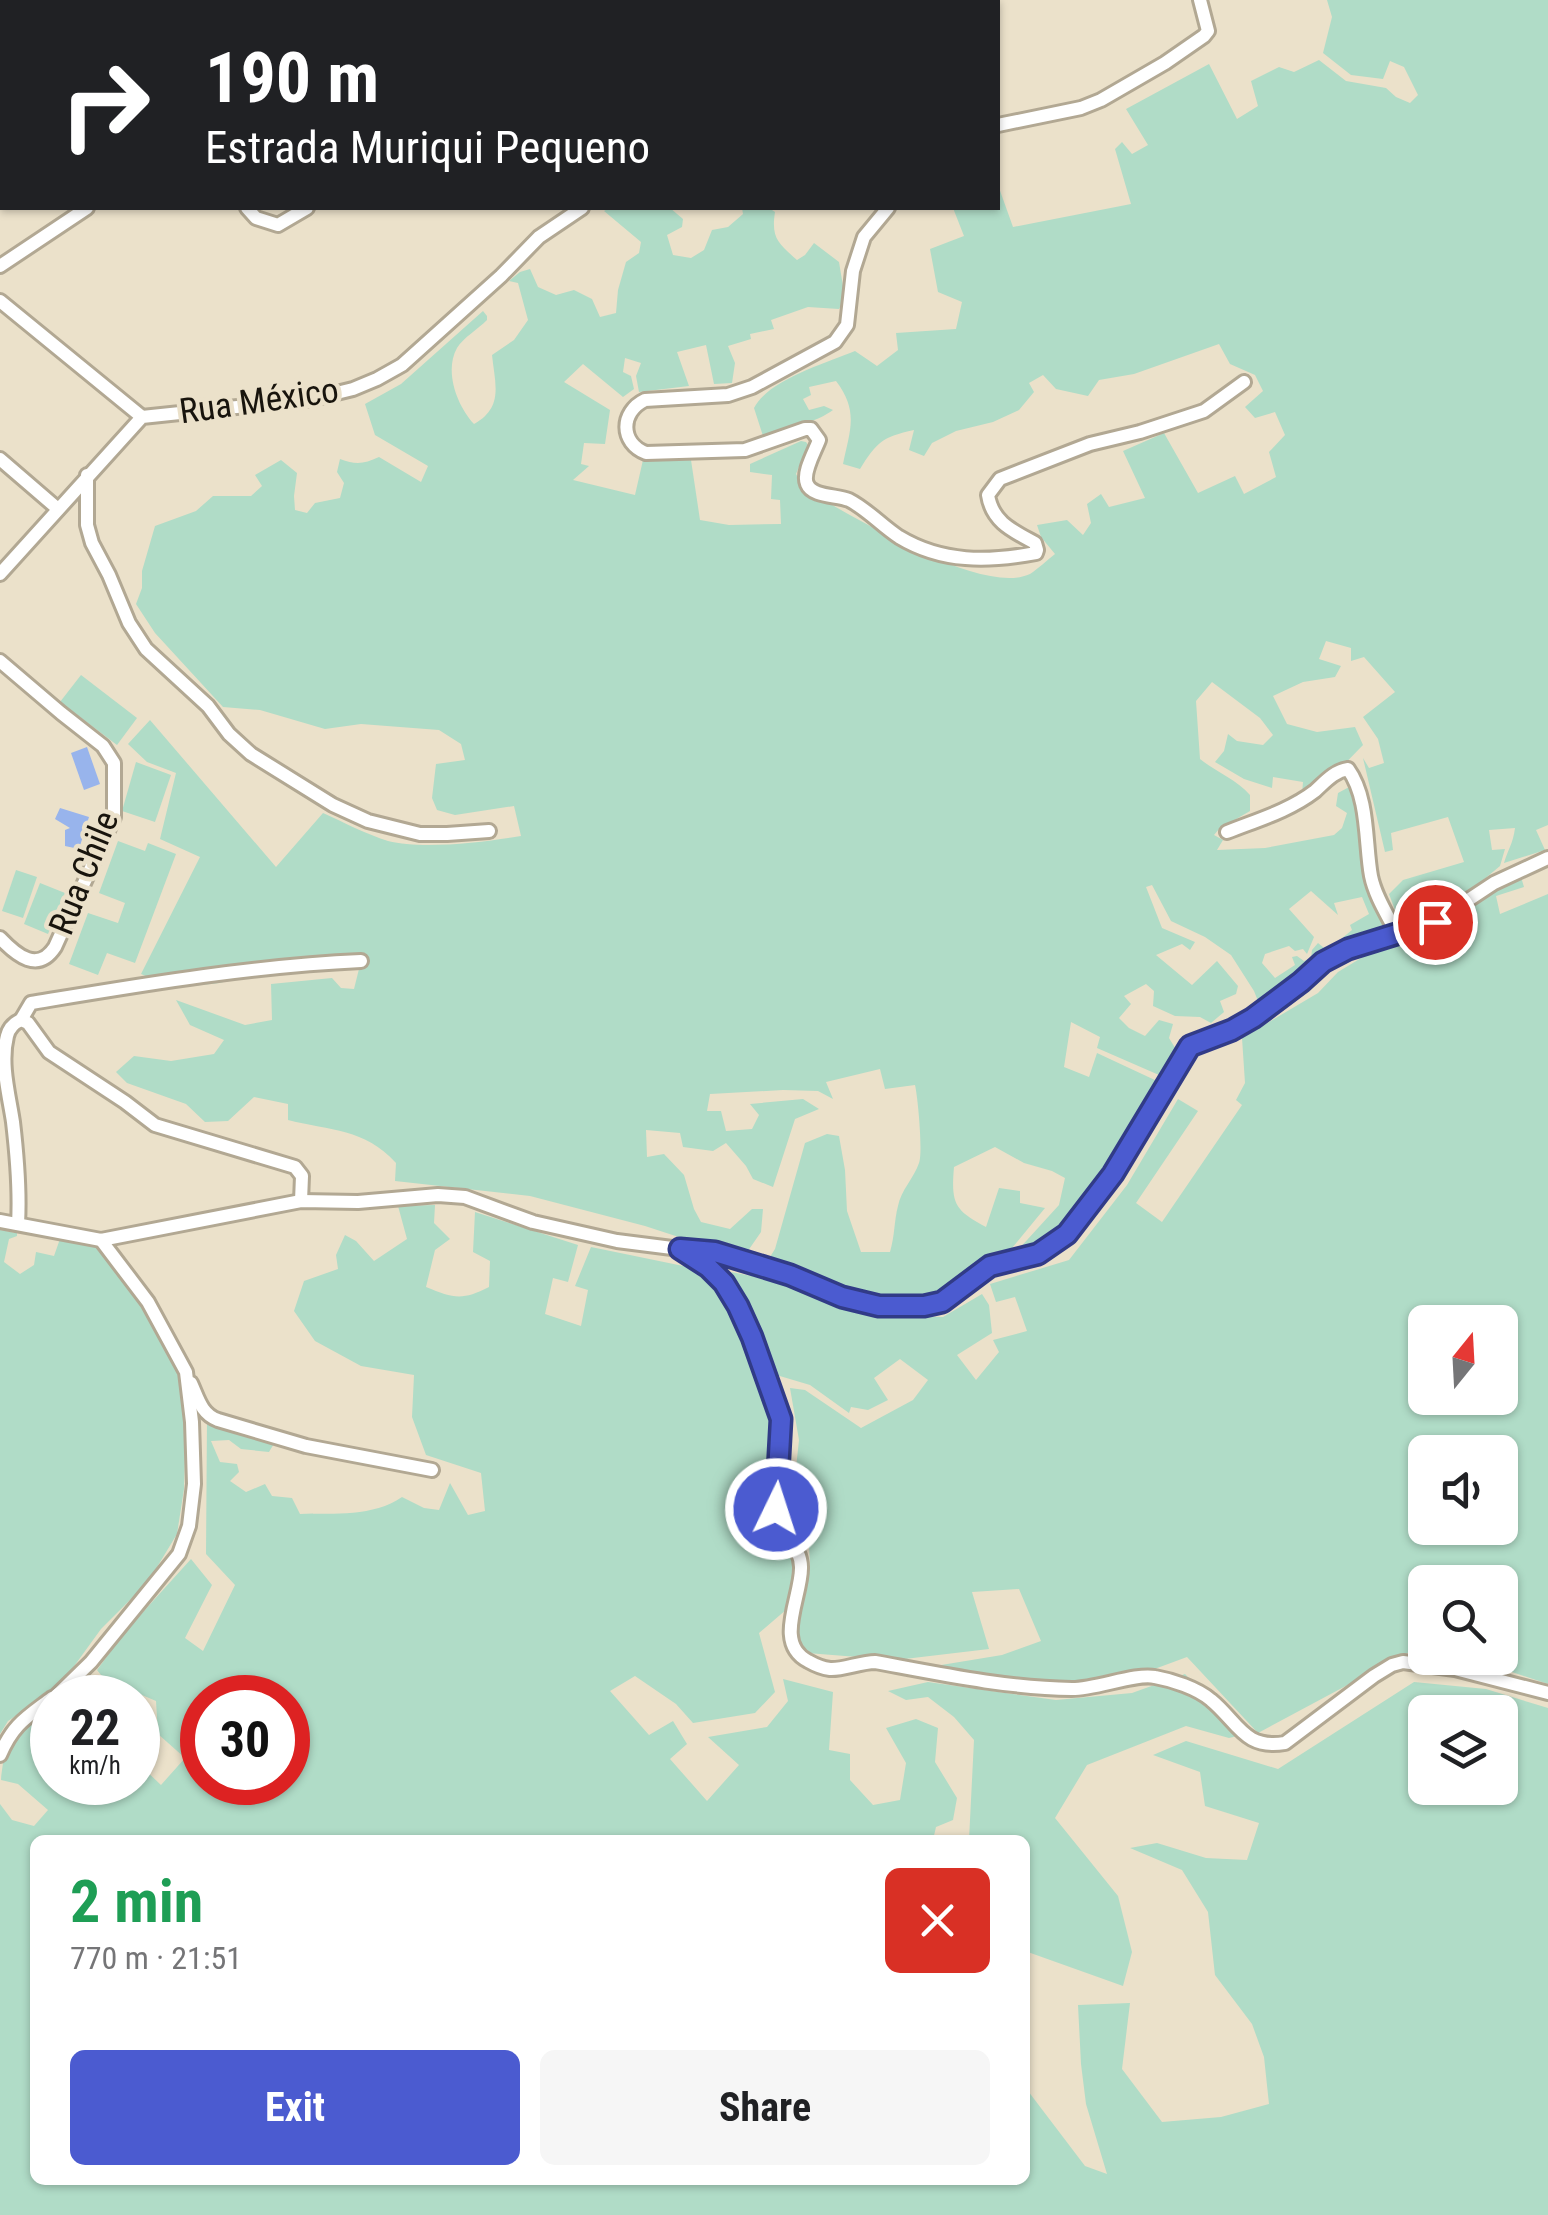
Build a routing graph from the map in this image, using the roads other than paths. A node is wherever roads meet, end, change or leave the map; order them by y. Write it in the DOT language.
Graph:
graph roads {
  1 [pos="1200,0"];
  2 [pos="1000,125"];
  3 [pos="84,210"];
  4 [pos="249,210"];
  5 [pos="304,210"];
  6 [pos="579,210"];
  7 [pos="886,210"];
  8 [pos="0,266"];
  9 [pos="0,301"];
  10 [pos="1244,382"];
  11 [pos="142,417"];
  12 [pos="0,459"];
  13 [pos="88,475"];
  14 [pos="62,504"];
  15 [pos="88,524"];
  16 [pos="0,574"];
  17 [pos="0,661"];
  18 [pos="489,831"];
  19 [pos="1226,832"];
  20 [pos="1548,858"];
  21 [pos="1397,934"];
  22 [pos="0,938"];
  23 [pos="361,961"];
  24 [pos="21,1020"];
  25 [pos="301,1201"];
  26 [pos="0,1221"];
  27 [pos="18,1224"];
  28 [pos="101,1240"];
  29 [pos="680,1249"];
  30 [pos="186,1372"];
  31 [pos="432,1470"];
  32 [pos="77,1675"];
  33 [pos="1548,1693"];
  34 [pos="30,1715"];
  35 [pos="0,1755"];
  1 -- 2 [label="street"];
  3 -- 8 [label="street"];
  4 -- 5 [label="street"];
  6 -- 11 [label="street, Rua México"];
  7 -- 10 [label="street"];
  9 -- 11 [label="street"];
  11 -- 13 [label="street, Rua México"];
  12 -- 14 [label="street"];
  13 -- 14 [label="street, Rua México"];
  13 -- 15 [label="street"];
  14 -- 15 [label="street"];
  14 -- 16 [label="street, Rua México"];
  15 -- 18 [label="street"];
  17 -- 22 [label="street, Rua Chile"];
  19 -- 21 [label="street"];
  20 -- 21 [label="street"];
  21 -- 29 [label="street"];
  23 -- 24 [label="street"];
  24 -- 25 [label="street"];
  24 -- 27 [label="street"];
  25 -- 28 [label="street"];
  25 -- 29 [label="street"];
  26 -- 27 [label="street"];
  27 -- 28 [label="street"];
  28 -- 30 [label="street"];
  29 -- 33 [label="street"];
  30 -- 31 [label="street"];
  30 -- 32 [label="street"];
  34 -- 35 [label="street"];
}
